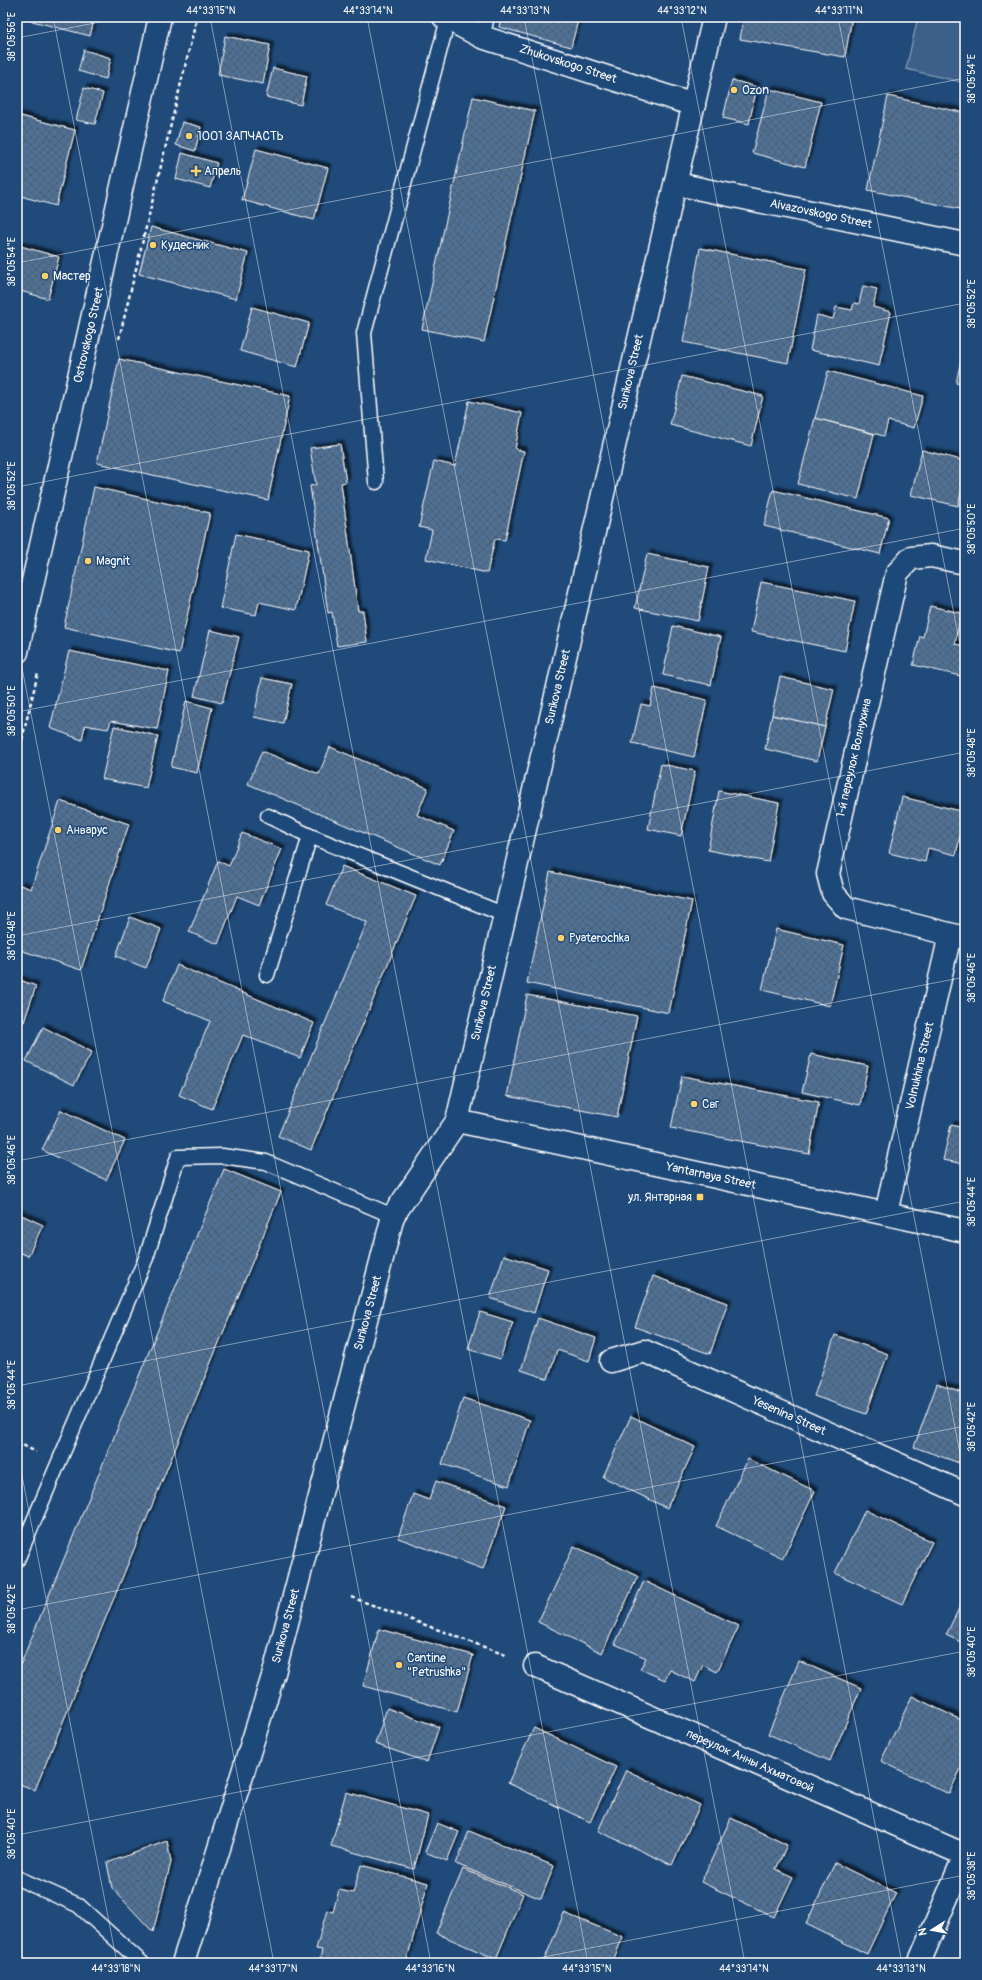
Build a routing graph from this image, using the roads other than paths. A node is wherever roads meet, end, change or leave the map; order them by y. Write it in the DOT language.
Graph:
graph roads {
  1 [pos="160,17"];
  2 [pos="714,17"];
  3 [pos="446,18"];
  4 [pos="485,27"];
  5 [pos="694,105"];
  6 [pos="677,184"];
  7 [pos="965,244"];
  8 [pos="376,482"];
  9 [pos="965,563"];
  10 [pos="21,623"];
  11 [pos="17,652"];
  12 [pos="268,816"];
  13 [pos="310,836"];
  14 [pos="505,915"];
  15 [pos="957,937"];
  16 [pos="267,975"];
  17 [pos="457,1121"];
  18 [pos="886,1213"];
  19 [pos="393,1216"];
  20 [pos="965,1231"];
  21 [pos="611,1361"];
  22 [pos="965,1494"];
  23 [pos="17,1560"];
  24 [pos="535,1666"];
  25 [pos="965,1855"];
  26 [pos="17,1878"];
  27 [pos="142,1963"];
  28 [pos="183,1963"];
  29 [pos="919,1963"];
  1 -- 10 [label="street, Ostrovskogo Street"];
  2 -- 5 [label="street, Surikova Street"];
  3 -- 4 [label="street, Zhukovskogo Street"];
  3 -- 8 [label="lane"];
  4 -- 5 [label="street, Zhukovskogo Street"];
  5 -- 6 [label="street, Surikova Street"];
  6 -- 7 [label="street, Aivazovskogo Street"];
  6 -- 14 [label="street, Surikova Street"];
  9 -- 15 [label="street, 1-й переулок Волнухина"];
  10 -- 11 [label="street, Ostrovskogo Street"];
  12 -- 13 [label="lane"];
  13 -- 14 [label="lane"];
  13 -- 16 [label="lane"];
  14 -- 17 [label="street, Surikova Street"];
  15 -- 18 [label="street, Volnukhina Street"];
  17 -- 18 [label="street, Yantarnaya Street"];
  17 -- 19 [label="street, Surikova Street"];
  18 -- 20 [label="street, Yantarnaya Street"];
  19 -- 23 [label="lane"];
  19 -- 28 [label="street, Surikova Street"];
  21 -- 22 [label="street, Yesenina Street"];
  24 -- 25 [label="street, переулок Анны Ахматовой"];
  25 -- 29 [label="street"];
  26 -- 27 [label="lane"];
}
